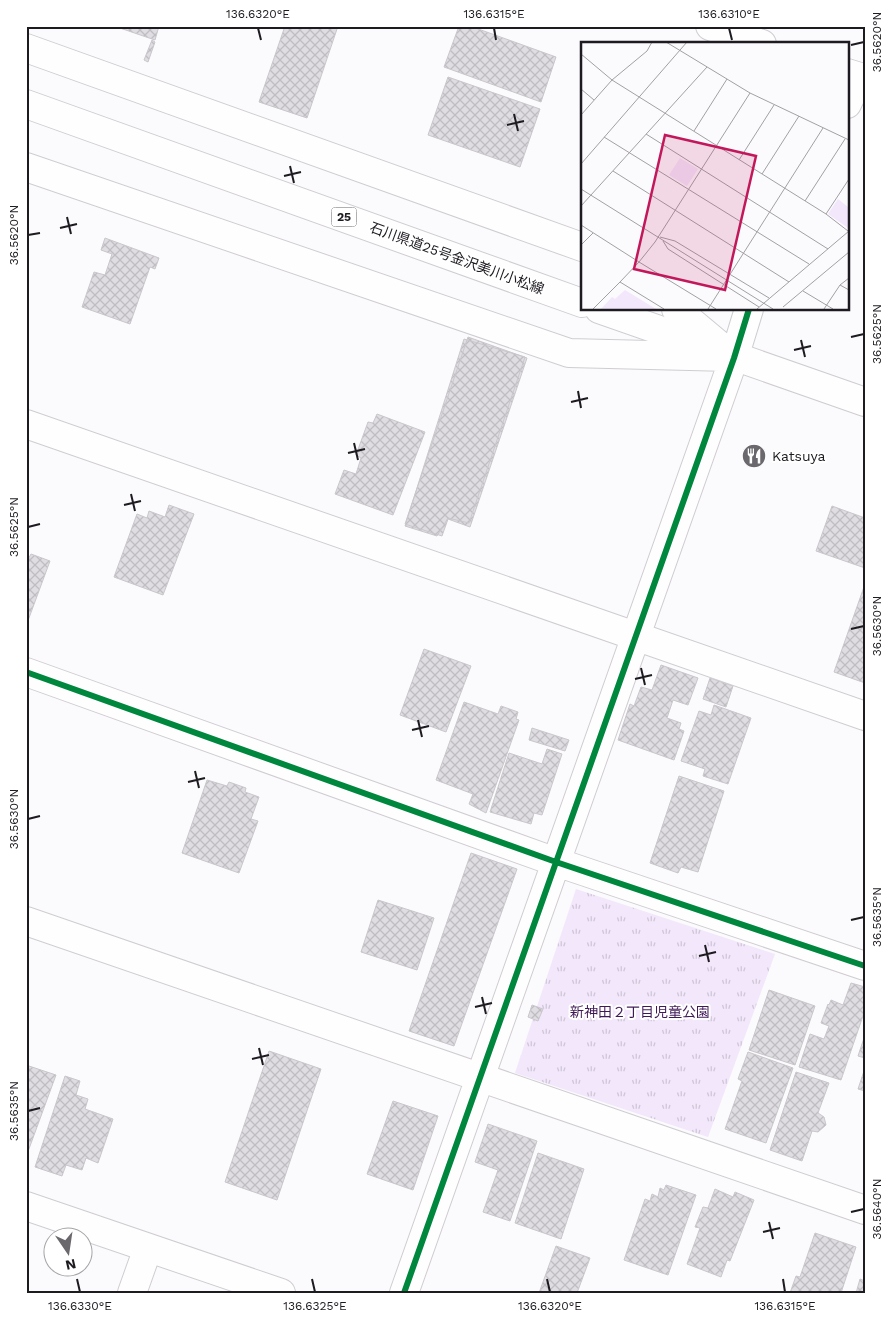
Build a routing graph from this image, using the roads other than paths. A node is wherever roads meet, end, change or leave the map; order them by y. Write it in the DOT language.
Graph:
graph roads {
  1 [pos="710,26"];
  2 [pos="756,42"];
  3 [pos="26,48"];
  4 [pos="859,75"];
  5 [pos="848,102"];
  6 [pos="26,104"];
  7 [pos="26,167"];
  8 [pos="581,247"];
  9 [pos="581,303"];
  10 [pos="601,310"];
  11 [pos="677,310"];
  12 [pos="749,310"];
  13 [pos="734,358"];
  14 [pos="865,402"];
  15 [pos="26,424"];
  16 [pos="636,636"];
  17 [pos="26,672"];
  18 [pos="865,716"];
  19 [pos="556,862"];
  20 [pos="26,921"];
  21 [pos="865,966"];
  22 [pos="480,1077"];
  23 [pos="26,1206"];
  24 [pos="865,1210"];
  25 [pos="148,1248"];
  26 [pos="132,1293"];
  27 [pos="281,1293"];
  28 [pos="404,1293"];
  1 -- 2 [label="street"];
  3 -- 8 [label="street"];
  4 -- 5 [label="street"];
  6 -- 9 [label="street, 石川県道25号金沢美川小松線 / 25"];
  7 -- 13 [label="street"];
  10 -- 13 [label="street"];
  11 -- 13 [label="street"];
  12 -- 13 [label="street"];
  13 -- 14 [label="street"];
  13 -- 16 [label="street"];
  15 -- 16 [label="street"];
  16 -- 18 [label="street"];
  16 -- 19 [label="street"];
  17 -- 19 [label="street"];
  19 -- 21 [label="street"];
  19 -- 22 [label="street"];
  20 -- 22 [label="street"];
  22 -- 24 [label="street"];
  22 -- 28 [label="street"];
  23 -- 25 [label="street"];
  25 -- 26 [label="street"];
  25 -- 27 [label="street"];
}
